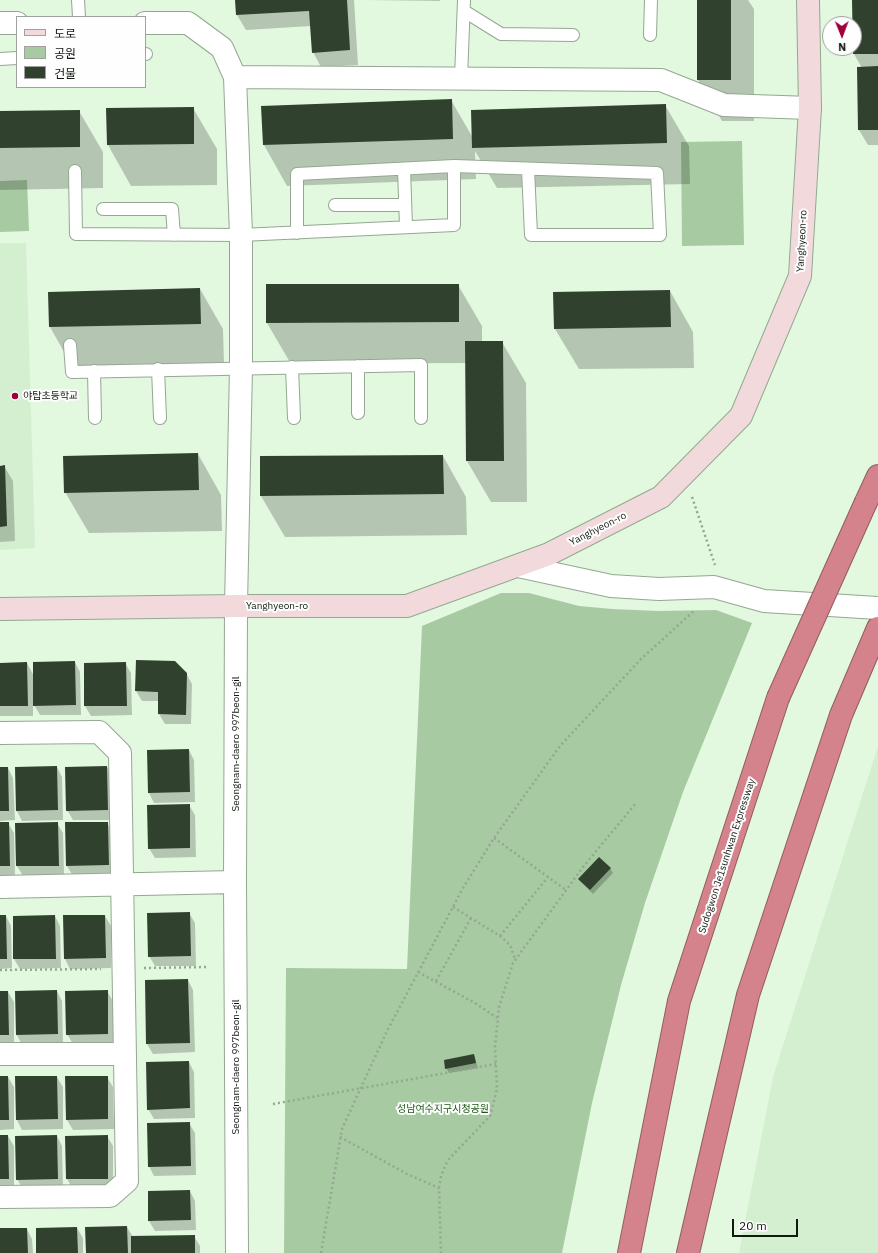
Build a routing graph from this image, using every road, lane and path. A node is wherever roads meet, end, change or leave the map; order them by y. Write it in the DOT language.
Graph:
graph roads {
  1 [pos="78,0"];
  2 [pos="651,0"];
  3 [pos="808,0"];
  4 [pos="464,5"];
  5 [pos="79,16"];
  6 [pos="0,23"];
  7 [pos="16,23"];
  8 [pos="146,23"];
  9 [pos="573,35"];
  10 [pos="650,35"];
  11 [pos="16,58"];
  12 [pos="0,59"];
  13 [pos="234,77"];
  14 [pos="461,78"];
  15 [pos="810,108"];
  16 [pos="454,166"];
  17 [pos="404,169"];
  18 [pos="528,169"];
  19 [pos="75,171"];
  20 [pos="335,205"];
  21 [pos="405,205"];
  22 [pos="103,209"];
  23 [pos="406,228"];
  24 [pos="297,233"];
  25 [pos="174,235"];
  26 [pos="241,235"];
  27 [pos="70,345"];
  28 [pos="358,366"];
  29 [pos="292,367"];
  30 [pos="241,368"];
  31 [pos="158,369"];
  32 [pos="94,371"];
  33 [pos="358,413"];
  34 [pos="95,418"];
  35 [pos="160,418"];
  36 [pos="294,418"];
  37 [pos="420,418"];
  38 [pos="878,476"];
  39 [pos="691,493"];
  40 [pos="518,566"];
  41 [pos="723,590"];
  42 [pos="236,606"];
  43 [pos="878,608"];
  44 [pos="0,609"];
  45 [pos="878,628"];
  46 [pos="0,733"];
  47 [pos="636,803"];
  48 [pos="494,838"];
  49 [pos="548,877"];
  50 [pos="235,882"];
  51 [pos="122,884"];
  52 [pos="0,887"];
  53 [pos="566,890"];
  54 [pos="453,907"];
  55 [pos="471,918"];
  56 [pos="500,936"];
  57 [pos="515,959"];
  58 [pos="418,972"];
  59 [pos="436,981"];
  60 [pos="497,1018"];
  61 [pos="0,1054"];
  62 [pos="124,1054"];
  63 [pos="496,1064"];
  64 [pos="361,1088"];
  65 [pos="272,1104"];
  66 [pos="340,1137"];
  67 [pos="439,1188"];
  68 [pos="0,1197"];
  69 [pos="237,1253"];
  70 [pos="320,1253"];
  71 [pos="441,1253"];
  72 [pos="629,1253"];
  73 [pos="688,1253"];
  1 -- 5 [label="lane"];
  2 -- 10 [label="lane"];
  3 -- 15 [label="main road, Yanghyeon-ro"];
  4 -- 9 [label="lane"];
  4 -- 14 [label="lane"];
  6 -- 7 [label="street"];
  8 -- 13 [label="street, Seongnam-daero 997beon-gil"];
  11 -- 12 [label="lane"];
  13 -- 14 [label="street"];
  13 -- 26 [label="street, Seongnam-daero 997beon-gil"];
  14 -- 15 [label="street"];
  15 -- 40 [label="main road, Yanghyeon-ro"];
  16 -- 17 [label="lane"];
  16 -- 18 [label="lane"];
  16 -- 23 [label="lane"];
  17 -- 21 [label="lane"];
  17 -- 24 [label="lane"];
  18 -- 18 [label="lane"];
  19 -- 25 [label="lane"];
  20 -- 21 [label="lane"];
  21 -- 23 [label="lane"];
  22 -- 25 [label="lane"];
  23 -- 24 [label="lane"];
  24 -- 26 [label="lane"];
  25 -- 26 [label="lane"];
  26 -- 30 [label="street, Seongnam-daero 997beon-gil"];
  27 -- 32 [label="lane"];
  28 -- 29 [label="lane"];
  28 -- 33 [label="lane"];
  28 -- 37 [label="lane"];
  29 -- 30 [label="lane"];
  29 -- 36 [label="lane"];
  30 -- 31 [label="lane"];
  30 -- 42 [label="street, Seongnam-daero 997beon-gil"];
  31 -- 32 [label="lane"];
  31 -- 35 [label="lane"];
  32 -- 34 [label="lane"];
  38 -- 72 [label="highway, Sudogwon Je1sunhwan Expressway, bridge"];
  39 -- 41 [label="path"];
  40 -- 41 [label="street"];
  40 -- 42 [label="main road, Yanghyeon-ro"];
  41 -- 43 [label="street"];
  41 -- 48 [label="path"];
  42 -- 44 [label="main road, Yanghyeon-ro"];
  42 -- 50 [label="street, Seongnam-daero 997beon-gil"];
  45 -- 73 [label="highway"];
  46 -- 51 [label="street"];
  47 -- 53 [label="path"];
  48 -- 49 [label="path"];
  48 -- 54 [label="path"];
  49 -- 53 [label="path"];
  49 -- 56 [label="path"];
  50 -- 51 [label="street"];
  50 -- 69 [label="street, Seongnam-daero 997beon-gil"];
  51 -- 52 [label="street"];
  51 -- 62 [label="street"];
  53 -- 57 [label="path"];
  54 -- 55 [label="path"];
  54 -- 58 [label="path"];
  55 -- 56 [label="path"];
  55 -- 59 [label="path"];
  56 -- 57 [label="path"];
  57 -- 60 [label="path"];
  58 -- 59 [label="path"];
  58 -- 64 [label="path"];
  59 -- 60 [label="path"];
  60 -- 63 [label="path"];
  61 -- 62 [label="street"];
  62 -- 68 [label="street"];
  63 -- 64 [label="path"];
  63 -- 67 [label="path"];
  64 -- 65 [label="path"];
  64 -- 66 [label="path"];
  66 -- 67 [label="path"];
  66 -- 70 [label="path"];
  67 -- 71 [label="path"];
}
